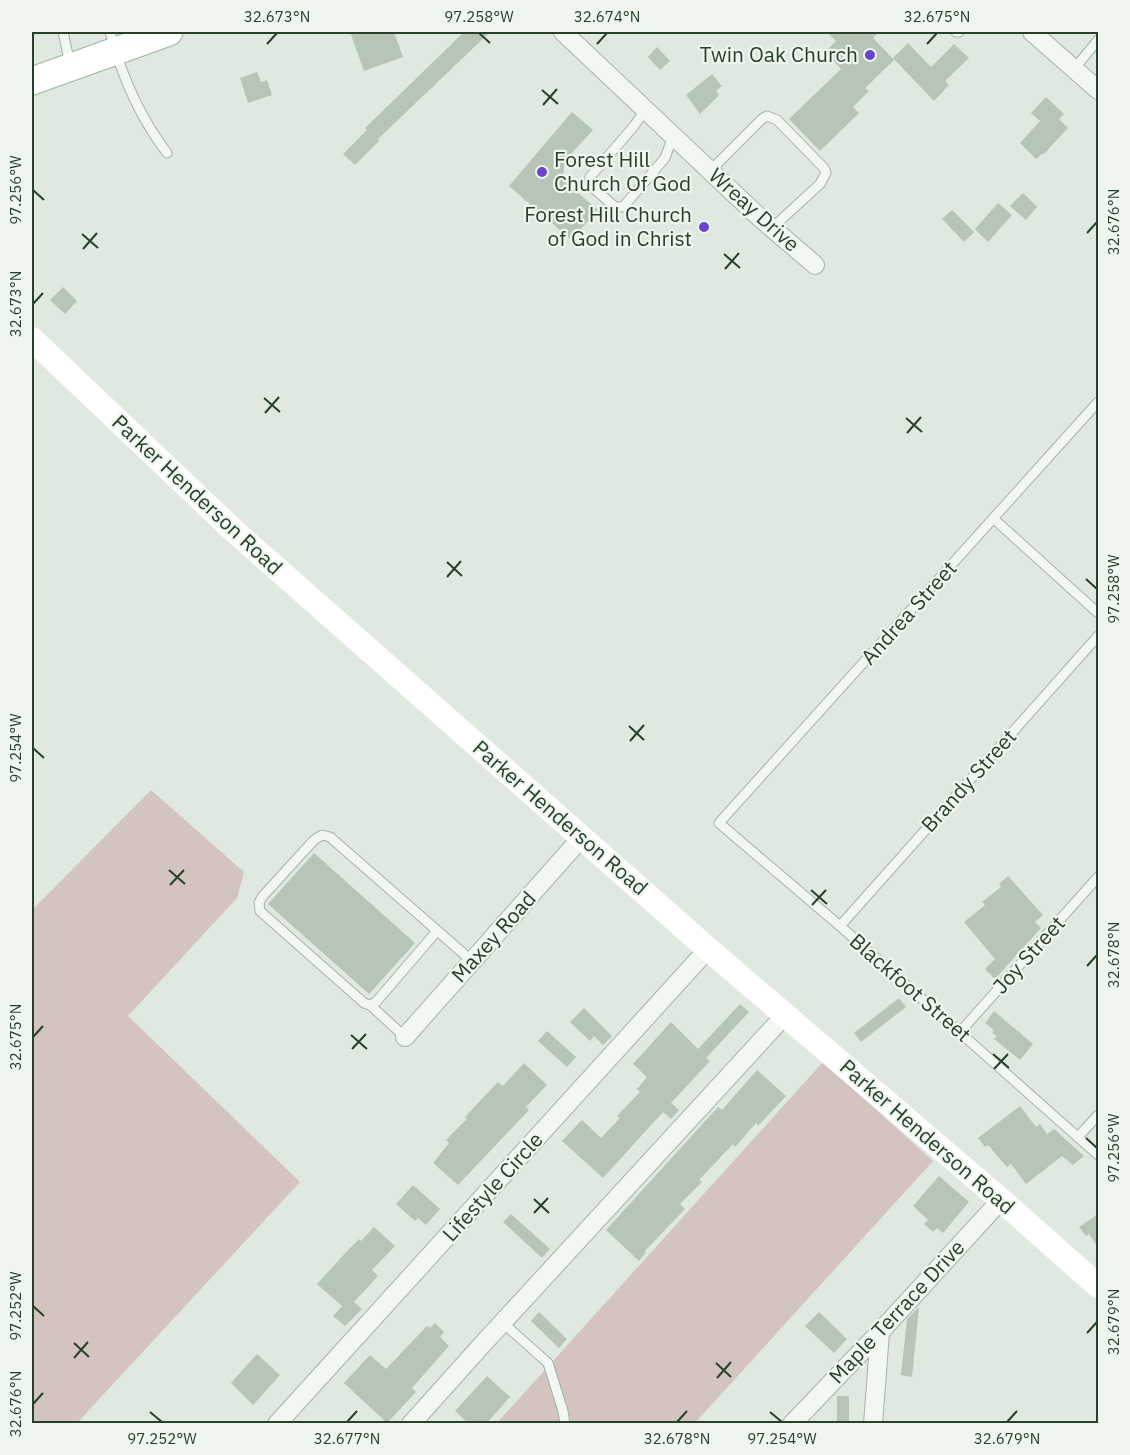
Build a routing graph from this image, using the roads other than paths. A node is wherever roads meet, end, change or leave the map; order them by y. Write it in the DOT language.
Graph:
graph roads {
  1 [pos="63,32"];
  2 [pos="164,32"];
  3 [pos="563,32"];
  4 [pos="1032,32"];
  5 [pos="1098,40"];
  6 [pos="113,41"];
  7 [pos="70,67"];
  8 [pos="1074,69"];
  9 [pos="32,81"];
  10 [pos="1098,90"];
  11 [pos="645,110"];
  12 [pos="673,136"];
  13 [pos="167,153"];
  14 [pos="710,171"];
  15 [pos="772,228"];
  16 [pos="815,265"];
  17 [pos="32,339"];
  18 [pos="1098,402"];
  19 [pos="994,519"];
  20 [pos="1098,613"];
  21 [pos="1098,636"];
  22 [pos="719,823"];
  23 [pos="582,837"];
  24 [pos="1098,877"];
  25 [pos="840,926"];
  26 [pos="437,931"];
  27 [pos="708,949"];
  28 [pos="472,961"];
  29 [pos="370,1005"];
  30 [pos="785,1015"];
  31 [pos="960,1032"];
  32 [pos="405,1037"];
  33 [pos="1098,1115"];
  34 [pos="1078,1137"];
  35 [pos="1098,1155"];
  36 [pos="1001,1200"];
  37 [pos="1098,1286"];
  38 [pos="502,1322"];
  39 [pos="880,1332"];
  40 [pos="277,1424"];
  41 [pos="411,1424"];
  42 [pos="565,1424"];
  43 [pos="792,1424"];
  44 [pos="873,1424"];
  1 -- 7 [label="lane"];
  2 -- 6 [label="main road"];
  3 -- 11 [label="street, Wreay Drive"];
  4 -- 8 [label="street"];
  5 -- 8 [label="lane"];
  6 -- 7 [label="main road"];
  6 -- 13 [label="lane"];
  7 -- 9 [label="main road"];
  8 -- 10 [label="street"];
  11 -- 12 [label="street, Wreay Drive"];
  11 -- 12 [label="lane"];
  12 -- 14 [label="street, Wreay Drive"];
  14 -- 15 [label="street, Wreay Drive"];
  14 -- 15 [label="lane"];
  15 -- 16 [label="street, Wreay Drive"];
  17 -- 23 [label="street, Parker Henderson Road"];
  18 -- 19 [label="lane, Andrea Street"];
  19 -- 20 [label="lane"];
  19 -- 22 [label="lane, Andrea Street"];
  21 -- 25 [label="lane, Brandy Street"];
  22 -- 25 [label="lane, Blackfoot Street"];
  23 -- 27 [label="street, Parker Henderson Road"];
  23 -- 28 [label="street, Maxey Road"];
  24 -- 31 [label="lane, Joy Street"];
  25 -- 31 [label="lane, Blackfoot Street"];
  26 -- 28 [label="lane"];
  26 -- 29 [label="lane"];
  26 -- 29 [label="lane"];
  27 -- 30 [label="street, Parker Henderson Road"];
  27 -- 40 [label="street, Lifestyle Circle"];
  28 -- 32 [label="street, Maxey Road"];
  29 -- 32 [label="lane"];
  30 -- 36 [label="street, Parker Henderson Road"];
  30 -- 38 [label="street"];
  31 -- 34 [label="lane, Blackfoot Street"];
  33 -- 34 [label="lane"];
  34 -- 35 [label="lane, Blackfoot Street"];
  36 -- 37 [label="street, Parker Henderson Road"];
  36 -- 39 [label="street, Maple Terrace Drive"];
  38 -- 41 [label="street"];
  38 -- 42 [label="lane"];
  39 -- 43 [label="street, Maple Terrace Drive"];
  39 -- 44 [label="street"];
}
